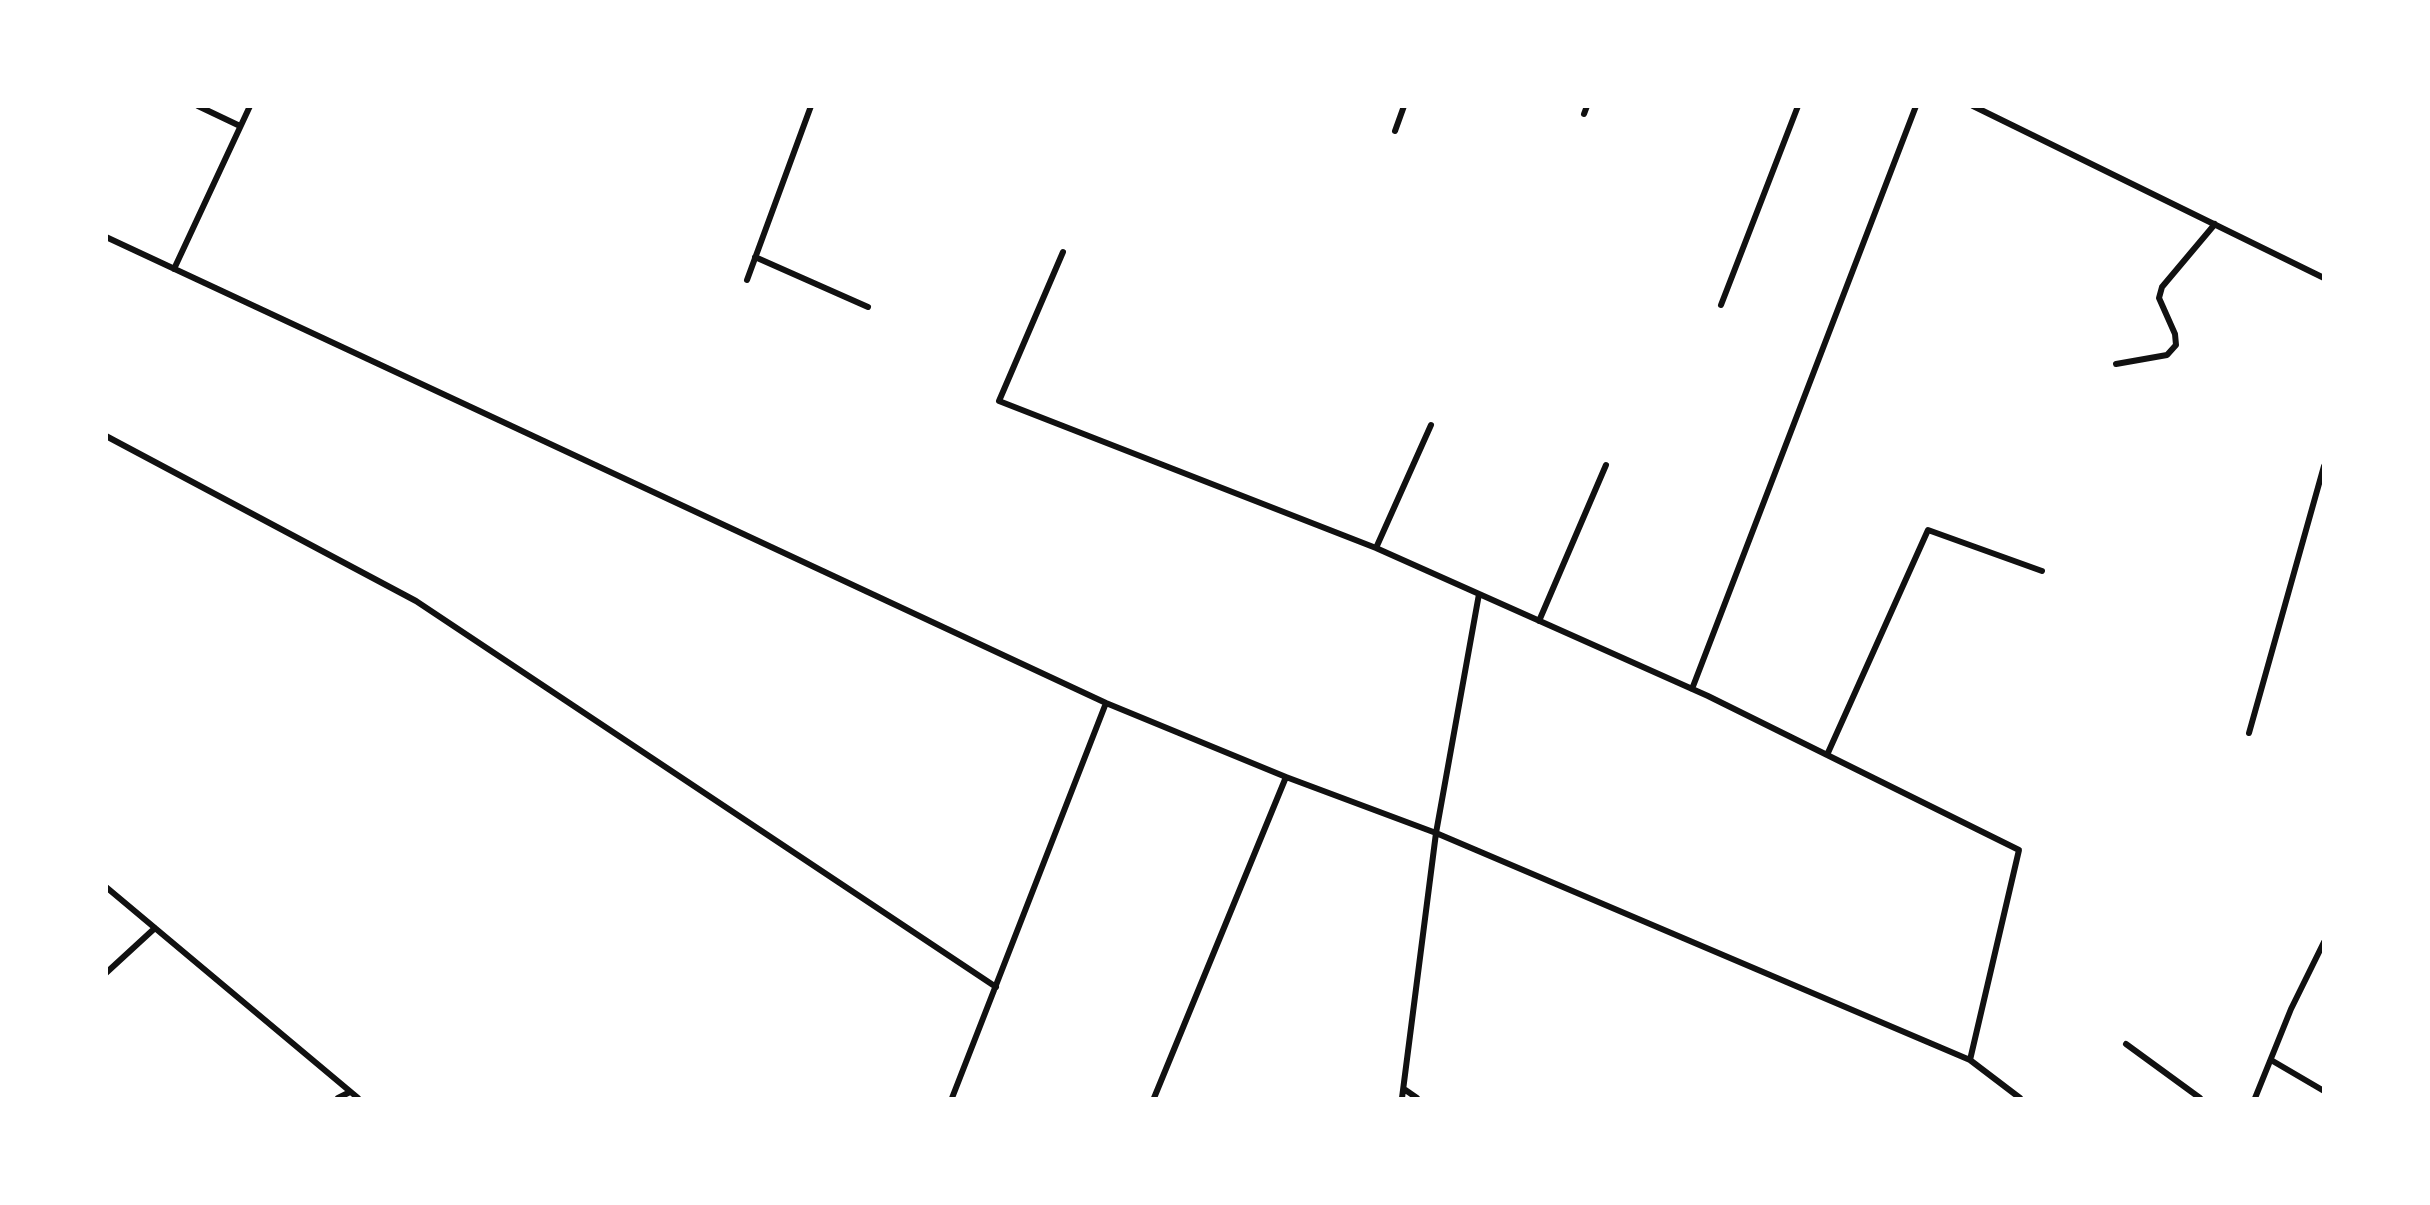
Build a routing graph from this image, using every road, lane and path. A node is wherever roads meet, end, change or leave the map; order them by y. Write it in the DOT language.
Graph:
graph roads {
  1 [pos="198,106"];
  2 [pos="249,106"];
  3 [pos="811,106"];
  4 [pos="1404,106"];
  5 [pos="1587,106"];
  6 [pos="1798,106"];
  7 [pos="1916,106"];
  8 [pos="1973,106"];
  9 [pos="1584,114"];
  10 [pos="240,126"];
  11 [pos="1395,130"];
  12 [pos="2215,224"];
  13 [pos="106,237"];
  14 [pos="1063,252"];
  15 [pos="755,258"];
  16 [pos="174,269"];
  17 [pos="2324,278"];
  18 [pos="747,280"];
  19 [pos="1721,305"];
  20 [pos="868,307"];
  21 [pos="2116,363"];
  22 [pos="1431,425"];
  23 [pos="106,436"];
  24 [pos="1606,465"];
  25 [pos="2324,466"];
  26 [pos="1376,548"];
  27 [pos="2042,571"];
  28 [pos="1479,594"];
  29 [pos="1539,621"];
  30 [pos="1692,689"];
  31 [pos="1106,703"];
  32 [pos="2249,733"];
  33 [pos="1827,755"];
  34 [pos="1286,777"];
  35 [pos="1436,833"];
  36 [pos="106,887"];
  37 [pos="155,928"];
  38 [pos="2324,942"];
  39 [pos="106,972"];
  40 [pos="996,987"];
  41 [pos="2126,1044"];
  42 [pos="1970,1060"];
  43 [pos="2271,1060"];
  44 [pos="1404,1089"];
  45 [pos="2324,1091"];
  46 [pos="350,1092"];
  47 [pos="338,1098"];
  48 [pos="358,1098"];
  49 [pos="952,1098"];
  50 [pos="1154,1098"];
  51 [pos="1402,1098"];
  52 [pos="1417,1098"];
  53 [pos="2020,1098"];
  54 [pos="2200,1098"];
  55 [pos="2255,1098"];
  1 -- 10 [label="street"];
  2 -- 10 [label="street"];
  3 -- 15 [label="street"];
  4 -- 11 [label="street"];
  5 -- 9 [label="street"];
  6 -- 19 [label="street"];
  7 -- 30 [label="street"];
  8 -- 12 [label="street"];
  10 -- 16 [label="street"];
  12 -- 17 [label="street"];
  12 -- 21 [label="street"];
  13 -- 16 [label="street"];
  14 -- 26 [label="street"];
  15 -- 18 [label="street"];
  15 -- 20 [label="street"];
  16 -- 31 [label="street"];
  22 -- 26 [label="street"];
  23 -- 40 [label="street"];
  24 -- 29 [label="street"];
  25 -- 32 [label="street"];
  26 -- 28 [label="street"];
  27 -- 33 [label="street"];
  28 -- 29 [label="street"];
  28 -- 35 [label="street"];
  29 -- 30 [label="street"];
  30 -- 33 [label="street"];
  31 -- 34 [label="street"];
  31 -- 40 [label="street"];
  33 -- 42 [label="street"];
  34 -- 35 [label="street"];
  34 -- 50 [label="street"];
  35 -- 42 [label="street"];
  35 -- 44 [label="street"];
  36 -- 37 [label="street"];
  37 -- 39 [label="street"];
  37 -- 46 [label="street"];
  38 -- 43 [label="street"];
  40 -- 49 [label="street"];
  41 -- 54 [label="street"];
  42 -- 53 [label="street"];
  43 -- 45 [label="street"];
  43 -- 55 [label="street"];
  44 -- 51 [label="street"];
  44 -- 52 [label="street"];
  46 -- 47 [label="street"];
  46 -- 48 [label="street"];
}
